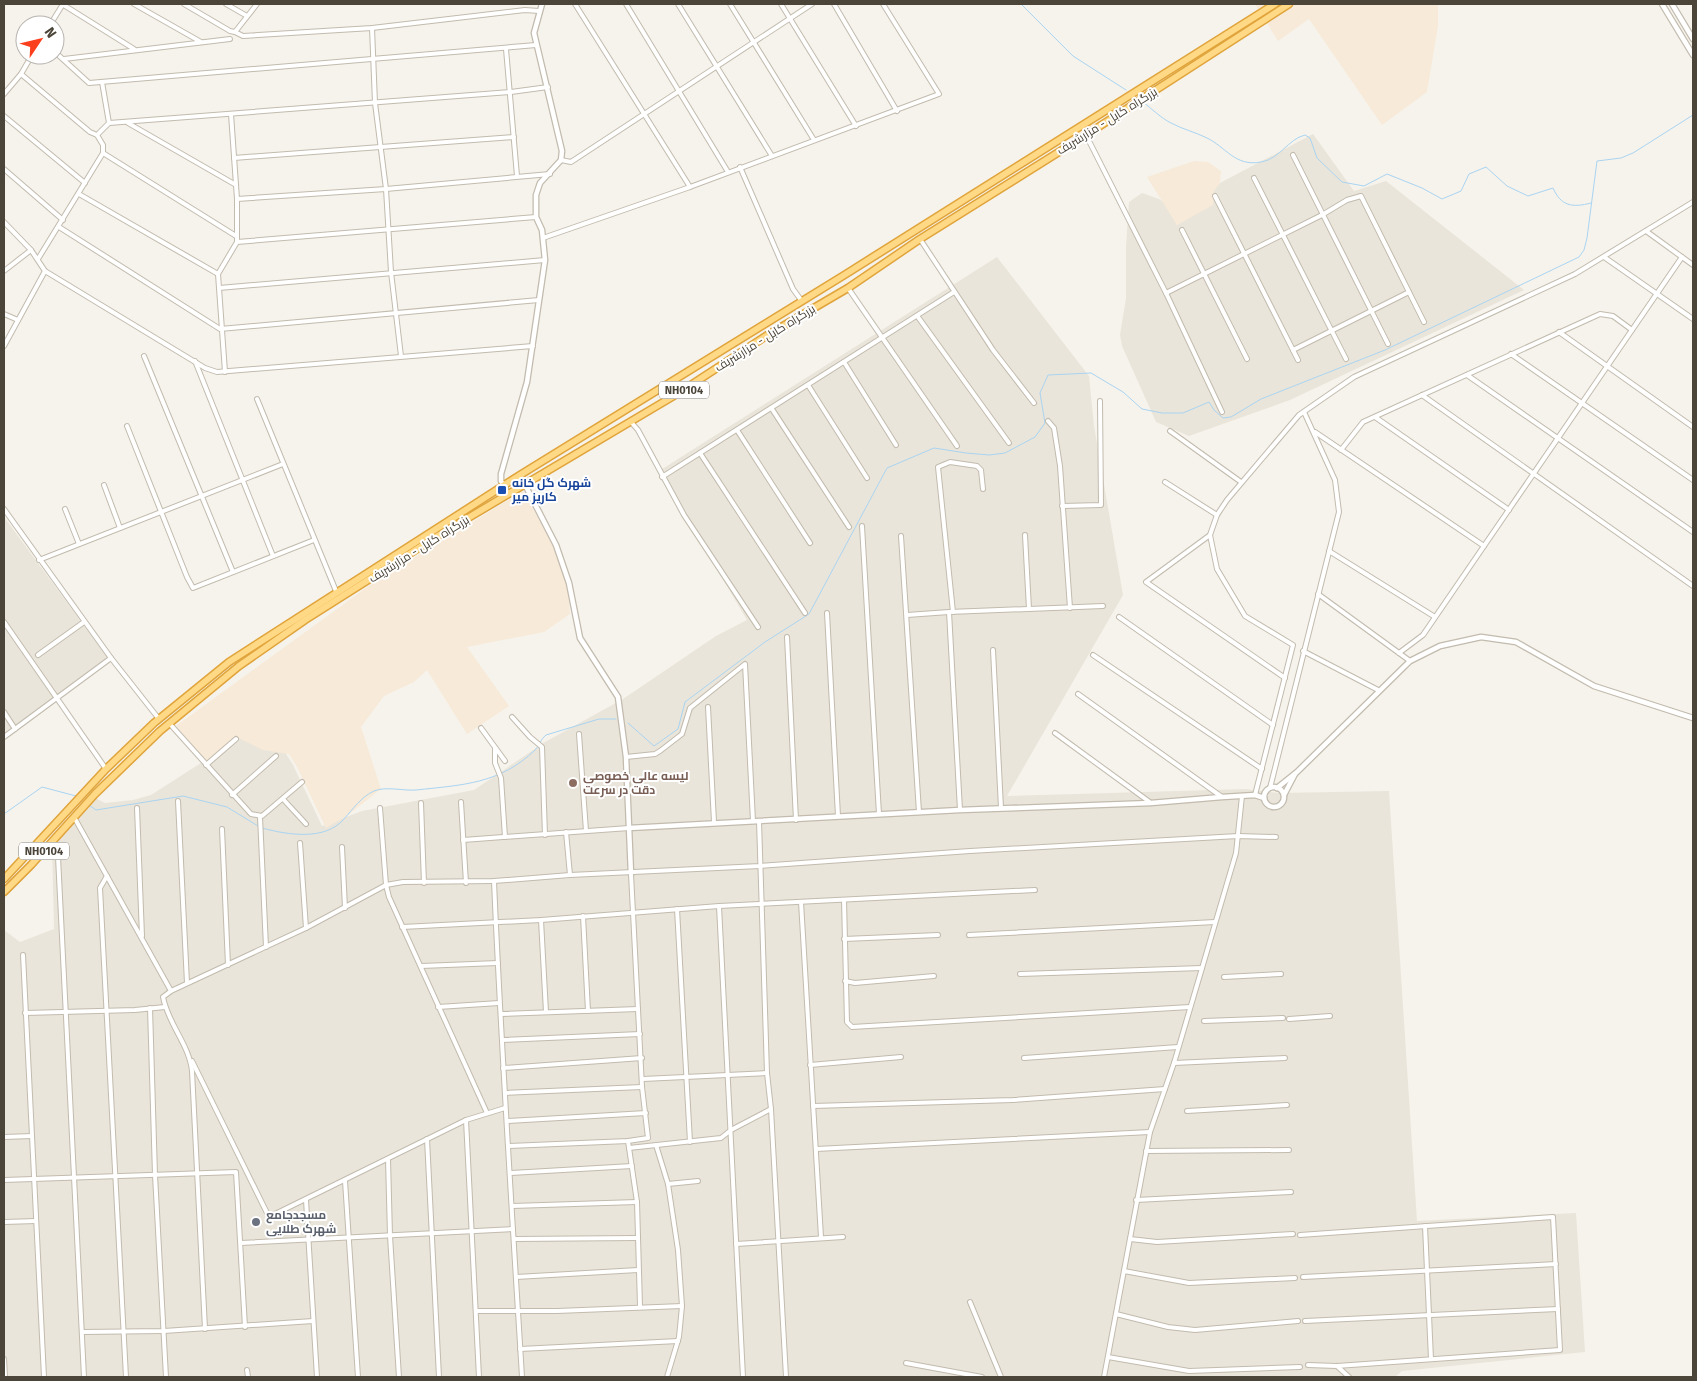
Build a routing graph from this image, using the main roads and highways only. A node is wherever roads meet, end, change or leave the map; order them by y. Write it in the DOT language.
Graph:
graph roads {
  1 [pos="1275,4"];
  2 [pos="1289,4"];
  3 [pos="412,547"];
  4 [pos="364,573"];
  5 [pos="368,580"];
  6 [pos="268,636"];
  7 [pos="273,642"];
  8 [pos="156,721"];
  9 [pos="160,731"];
  10 [pos="108,767"];
  11 [pos="117,772"];
  12 [pos="4,879"];
  13 [pos="4,892"];
  1 -- 3 [label="highway, بزرگراه کابل - مزارشریف / NH0104"];
  2 -- 3 [label="highway, بزرگراه کابل - مزارشریف / NH0104"];
  3 -- 4 [label="highway, بزرگراه کابل - مزارشریف / NH0104"];
  3 -- 5 [label="highway, بزرگراه کابل - مزارشریف / NH0104"];
  4 -- 5 [label="highway"];
  4 -- 6 [label="highway, بزرگراه کابل - مزارشریف / NH0104"];
  5 -- 7 [label="highway, بزرگراه کابل - مزارشریف / NH0104"];
  6 -- 7 [label="highway"];
  6 -- 8 [label="highway, بزرگراه کابل - مزارشریف / NH0104"];
  7 -- 9 [label="highway, بزرگراه کابل - مزارشریف / NH0104"];
  8 -- 9 [label="highway"];
  8 -- 10 [label="highway, بزرگراه کابل - مزارشریف / NH0104"];
  9 -- 11 [label="highway, بزرگراه کابل - مزارشریف / NH0104"];
  10 -- 11 [label="highway"];
  10 -- 12 [label="highway, بزرگراه کابل - مزارشریف / NH0104"];
  11 -- 13 [label="highway, بزرگراه کابل - مزارشریف / NH0104"];
}
